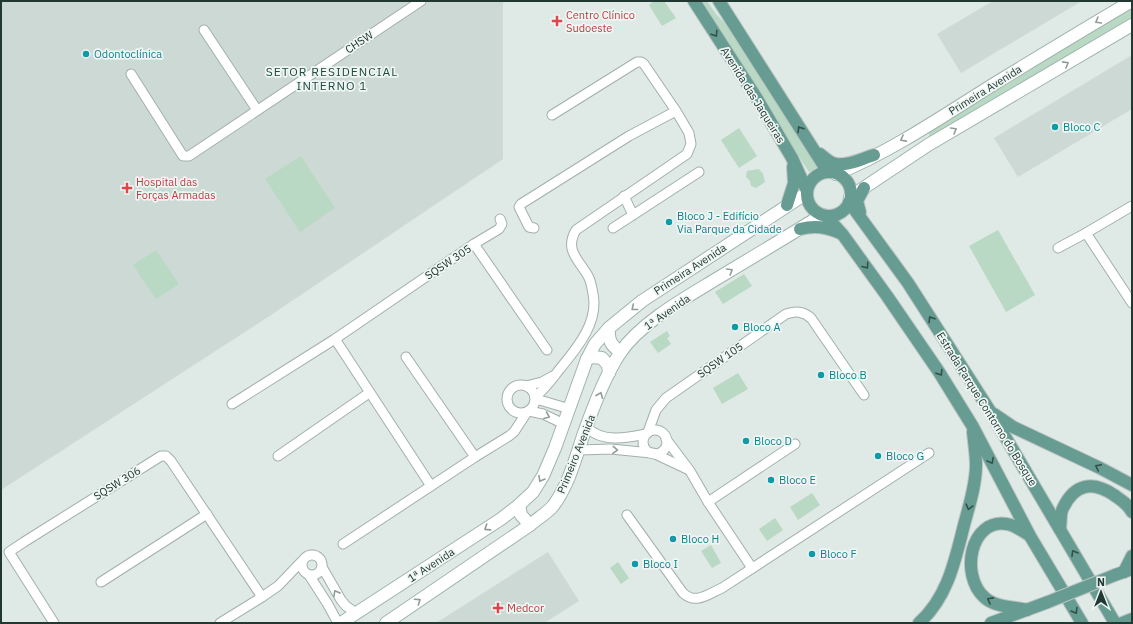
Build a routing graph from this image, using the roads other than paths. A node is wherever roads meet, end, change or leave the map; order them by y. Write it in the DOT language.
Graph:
graph roads {
  1 [pos="421,1"];
  2 [pos="694,1"];
  3 [pos="719,1"];
  4 [pos="1132,1"];
  5 [pos="1132,25"];
  6 [pos="204,30"];
  7 [pos="131,74"];
  8 [pos="257,110"];
  9 [pos="676,111"];
  10 [pos="552,115"];
  11 [pos="922,129"];
  12 [pos="928,145"];
  13 [pos="813,149"];
  14 [pos="874,155"];
  15 [pos="792,158"];
  16 [pos="699,172"];
  17 [pos="833,173"];
  18 [pos="864,188"];
  19 [pos="807,192"];
  20 [pos="624,196"];
  21 [pos="850,199"];
  22 [pos="787,205"];
  23 [pos="1132,206"];
  24 [pos="634,215"];
  25 [pos="824,215"];
  26 [pos="500,219"];
  27 [pos="864,223"];
  28 [pos="534,228"];
  29 [pos="613,228"];
  30 [pos="800,229"];
  31 [pos="1086,233"];
  32 [pos="843,235"];
  33 [pos="474,244"];
  34 [pos="1058,248"];
  35 [pos="683,275"];
  36 [pos="697,291"];
  37 [pos="1132,303"];
  38 [pos="609,328"];
  39 [pos="335,339"];
  40 [pos="547,350"];
  41 [pos="621,352"];
  42 [pos="406,357"];
  43 [pos="587,359"];
  44 [pos="609,373"];
  45 [pos="556,375"];
  46 [pos="526,386"];
  47 [pos="369,393"];
  48 [pos="864,395"];
  49 [pos="535,398"];
  50 [pos="232,404"];
  51 [pos="570,409"];
  52 [pos="512,410"];
  53 [pos="656,410"];
  54 [pos="990,411"];
  55 [pos="528,412"];
  56 [pos="564,424"];
  57 [pos="586,427"];
  58 [pos="973,427"];
  59 [pos="514,432"];
  60 [pos="647,433"];
  61 [pos="664,436"];
  62 [pos="795,444"];
  63 [pos="579,450"];
  64 [pos="652,453"];
  65 [pos="929,453"];
  66 [pos="278,456"];
  67 [pos="475,457"];
  68 [pos="690,471"];
  69 [pos="1132,485"];
  70 [pos="431,486"];
  71 [pos="708,502"];
  72 [pos="519,505"];
  73 [pos="1132,512"];
  74 [pos="207,514"];
  75 [pos="627,515"];
  76 [pos="501,519"];
  77 [pos="530,525"];
  78 [pos="1060,529"];
  79 [pos="516,534"];
  80 [pos="1030,536"];
  81 [pos="343,544"];
  82 [pos="9,552"];
  83 [pos="1132,556"];
  84 [pos="1,558"];
  85 [pos="302,561"];
  86 [pos="322,567"];
  87 [pos="752,568"];
  88 [pos="1124,572"];
  89 [pos="308,574"];
  90 [pos="285,580"];
  91 [pos="101,582"];
  92 [pos="262,597"];
  93 [pos="1027,610"];
  94 [pos="356,613"];
  95 [pos="1132,619"];
  96 [pos="54,623"];
  97 [pos="220,623"];
  98 [pos="338,623"];
  99 [pos="341,623"];
  100 [pos="386,623"];
  101 [pos="920,623"];
  102 [pos="991,623"];
  103 [pos="1082,623"];
  104 [pos="1115,623"];
  105 [pos="1122,623"];
  1 -- 8 [label="street, CHSW"];
  2 -- 15 [label="main road, Avenida das Jaqueiras, one-way"];
  13 -- 3 [label="main road, Avenida das Jaqueiras, one-way"];
  4 -- 11 [label="main road, Primeira Avenida, one-way"];
  12 -- 5 [label="main road, Primeira Avenida, one-way"];
  6 -- 8 [label="street"];
  7 -- 8 [label="street, CHSW"];
  9 -- 10 [label="street"];
  9 -- 20 [label="street"];
  9 -- 28 [label="street"];
  11 -- 12 [label="main road"];
  11 -- 14 [label="main road, Primeira Avenida, one-way"];
  12 -- 18 [label="main road, Primeira Avenida"];
  13 -- 14 [label="main road"];
  13 -- 17 [label="main road, Avenida das Jaqueiras"];
  14 -- 17 [label="main road, Primeira Avenida"];
  15 -- 19 [label="main road, Avenida das Jaqueiras"];
  15 -- 22 [label="main road"];
  16 -- 24 [label="street"];
  17 -- 19 [label="main road"];
  17 -- 21 [label="main road"];
  18 -- 21 [label="main road, Primeira Avenida"];
  18 -- 27 [label="main road"];
  19 -- 22 [label="main road, Primeira Avenida"];
  19 -- 25 [label="main road"];
  20 -- 24 [label="street"];
  20 -- 45 [label="street"];
  21 -- 25 [label="main road"];
  21 -- 27 [label="main road, Estrada Parque Contorno do Bosque"];
  22 -- 35 [label="main road, Primeira Avenida"];
  23 -- 31 [label="street"];
  24 -- 29 [label="street"];
  25 -- 30 [label="main road, Primeira Avenida"];
  25 -- 32 [label="main road, Estrada Parque Contorno do Bosque"];
  26 -- 33 [label="street"];
  54 -- 27 [label="main road, Estrada Parque Contorno do Bosque, one-way"];
  30 -- 32 [label="main road"];
  36 -- 30 [label="main road, Primeira Avenida, one-way"];
  31 -- 34 [label="street"];
  31 -- 37 [label="street"];
  32 -- 58 [label="main road, Estrada Parque Contorno do Bosque, one-way"];
  33 -- 39 [label="street, SQSW 305"];
  33 -- 40 [label="street, SQSW 305"];
  35 -- 36 [label="main road"];
  35 -- 38 [label="main road, Primeira Avenida, one-way"];
  36 -- 41 [label="main road, 1ª Avenida"];
  38 -- 41 [label="main road"];
  38 -- 43 [label="main road, Primeira Avenida"];
  39 -- 47 [label="street"];
  39 -- 50 [label="street, SQSW 305"];
  41 -- 44 [label="main road, 1ª Avenida"];
  42 -- 67 [label="street"];
  43 -- 44 [label="main road"];
  43 -- 51 [label="main road"];
  57 -- 44 [label="main road, Primeiro Avenida, one-way"];
  45 -- 46 [label="street"];
  45 -- 49 [label="street"];
  46 -- 49 [label="street"];
  46 -- 52 [label="street"];
  47 -- 66 [label="street"];
  47 -- 70 [label="street"];
  48 -- 53 [label="street, SQSW 105"];
  49 -- 51 [label="street"];
  49 -- 55 [label="street"];
  51 -- 56 [label="main road"];
  52 -- 55 [label="street"];
  52 -- 59 [label="street"];
  53 -- 60 [label="street, SQSW 105"];
  53 -- 61 [label="street"];
  69 -- 54 [label="main road, one-way"];
  54 -- 78 [label="main road, Estrada Parque Contorno do Bosque"];
  55 -- 56 [label="street, one-way"];
  55 -- 59 [label="street"];
  56 -- 72 [label="main road, one-way"];
  57 -- 60 [label="street"];
  57 -- 63 [label="main road, Primeiro Avenida"];
  58 -- 80 [label="main road, Estrada Parque Contorno do Bosque, one-way"];
  58 -- 101 [label="main road, one-way"];
  59 -- 67 [label="street"];
  60 -- 61 [label="street"];
  60 -- 64 [label="street"];
  61 -- 64 [label="street"];
  61 -- 68 [label="street"];
  62 -- 71 [label="street"];
  63 -- 64 [label="street, one-way"];
  63 -- 77 [label="main road, Primeiro Avenida"];
  64 -- 68 [label="street"];
  65 -- 87 [label="street"];
  67 -- 70 [label="street"];
  68 -- 71 [label="street"];
  70 -- 81 [label="street"];
  71 -- 87 [label="street"];
  72 -- 76 [label="main road, 1ª Avenida"];
  72 -- 77 [label="main road"];
  73 -- 78 [label="main road"];
  74 -- 82 [label="street, SQSW 306"];
  74 -- 91 [label="street"];
  74 -- 92 [label="street, SQSW 306"];
  75 -- 87 [label="street"];
  76 -- 79 [label="main road"];
  76 -- 94 [label="main road, 1ª Avenida, one-way"];
  77 -- 79 [label="main road, 1ª Avenida"];
  104 -- 78 [label="main road, Estrada Parque Contorno do Bosque, one-way"];
  100 -- 79 [label="main road, 1ª Avenida, one-way"];
  93 -- 80 [label="main road, one-way"];
  80 -- 103 [label="main road, Estrada Parque Contorno do Bosque, one-way"];
  82 -- 84 [label="street, SQSW 306"];
  82 -- 96 [label="street"];
  83 -- 88 [label="main road"];
  85 -- 86 [label="street"];
  85 -- 89 [label="street"];
  85 -- 90 [label="street"];
  86 -- 89 [label="street"];
  94 -- 86 [label="street, one-way"];
  88 -- 93 [label="main road, bridge"];
  89 -- 90 [label="street"];
  89 -- 98 [label="street"];
  90 -- 92 [label="street"];
  92 -- 97 [label="street"];
  93 -- 102 [label="main road"];
  94 -- 99 [label="main road, 1ª Avenida"];
  95 -- 105 [label="main road"];
}
